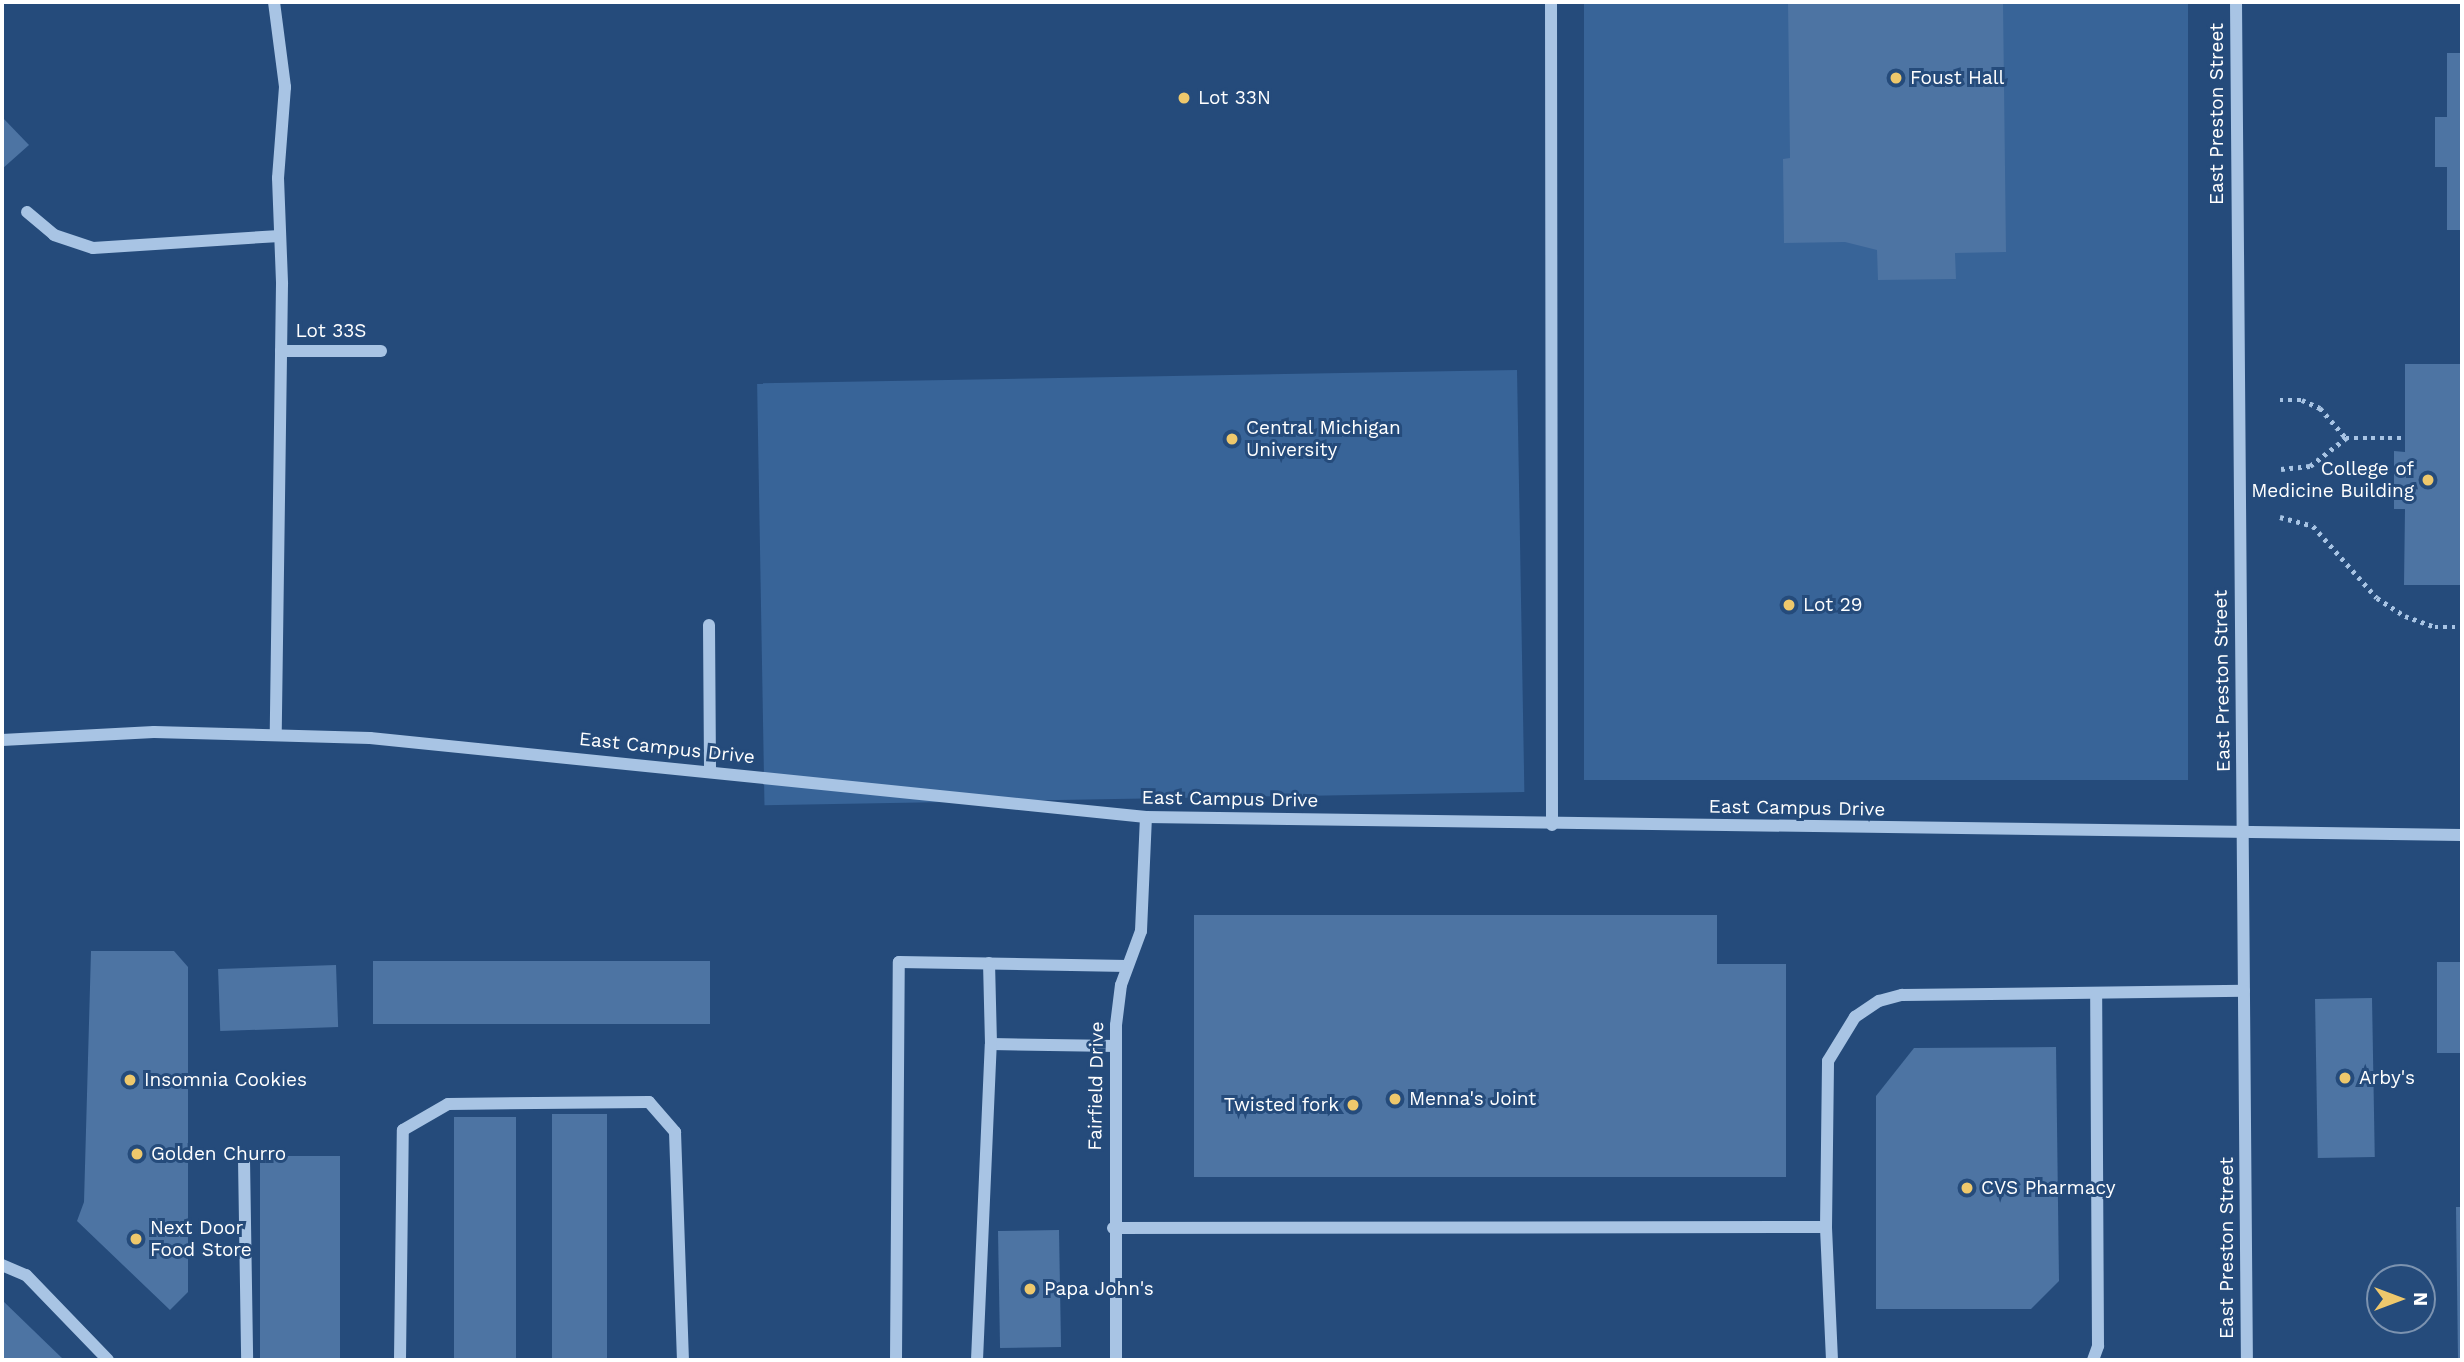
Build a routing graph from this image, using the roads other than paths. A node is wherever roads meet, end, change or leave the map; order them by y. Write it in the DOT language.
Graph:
graph roads {
  1 [pos="274,2"];
  2 [pos="1551,2"];
  3 [pos="2236,2"];
  4 [pos="27,212"];
  5 [pos="280,236"];
  6 [pos="281,351"];
  7 [pos="381,351"];
  8 [pos="709,625"];
  9 [pos="276,732"];
  10 [pos="2,740"];
  11 [pos="710,772"];
  12 [pos="1146,817"];
  13 [pos="1552,825"];
  14 [pos="2244,832"];
  15 [pos="2462,835"];
  16 [pos="989,963"];
  17 [pos="1127,966"];
  18 [pos="2244,991"];
  19 [pos="2096,995"];
  20 [pos="991,1044"];
  21 [pos="1116,1046"];
  22 [pos="244,1159"];
  23 [pos="1826,1227"];
  24 [pos="1113,1228"];
  25 [pos="2,1265"];
  26 [pos="108,1360"];
  27 [pos="247,1360"];
  28 [pos="400,1360"];
  29 [pos="683,1360"];
  30 [pos="896,1360"];
  31 [pos="977,1360"];
  32 [pos="1116,1360"];
  33 [pos="1832,1360"];
  34 [pos="2093,1360"];
  35 [pos="2247,1360"];
  1 -- 5 [label="street"];
  2 -- 13 [label="street"];
  3 -- 14 [label="street, East Preston Street"];
  4 -- 5 [label="street"];
  5 -- 6 [label="street"];
  6 -- 7 [label="street, Lot 33S"];
  6 -- 9 [label="street"];
  8 -- 11 [label="street"];
  9 -- 10 [label="street, East Campus Drive"];
  9 -- 11 [label="street, East Campus Drive"];
  11 -- 12 [label="street, East Campus Drive"];
  12 -- 13 [label="street, East Campus Drive"];
  12 -- 17 [label="street, Fairfield Drive"];
  13 -- 14 [label="street, East Campus Drive"];
  14 -- 15 [label="street, East Campus Drive"];
  14 -- 18 [label="street, East Preston Street"];
  16 -- 17 [label="street"];
  16 -- 20 [label="street"];
  16 -- 30 [label="street"];
  17 -- 21 [label="street, Fairfield Drive"];
  18 -- 19 [label="street"];
  18 -- 35 [label="street, East Preston Street"];
  19 -- 23 [label="street"];
  19 -- 34 [label="street"];
  20 -- 21 [label="street"];
  20 -- 31 [label="street"];
  21 -- 24 [label="street, Fairfield Drive"];
  22 -- 27 [label="street"];
  23 -- 24 [label="street"];
  23 -- 33 [label="street"];
  24 -- 32 [label="street, Fairfield Drive"];
  25 -- 26 [label="street"];
  28 -- 29 [label="street"];
}
